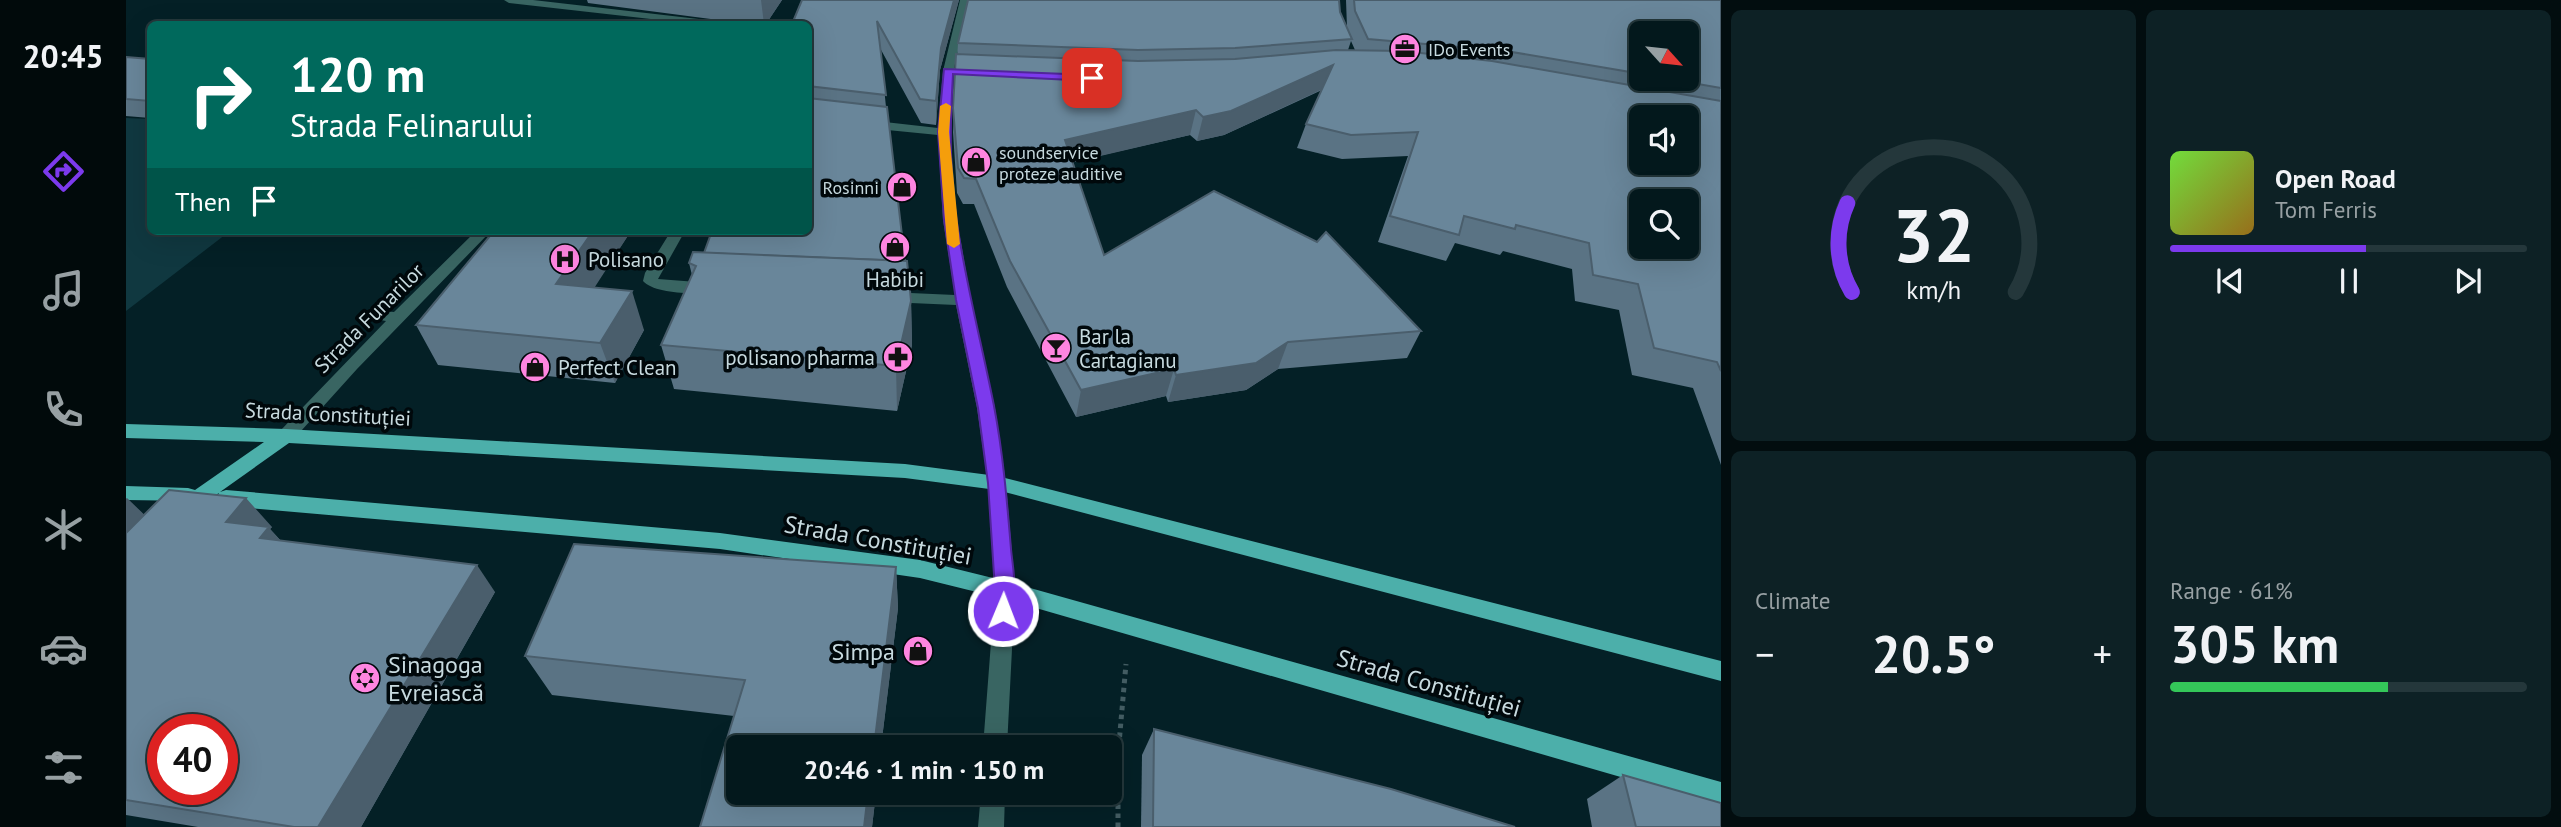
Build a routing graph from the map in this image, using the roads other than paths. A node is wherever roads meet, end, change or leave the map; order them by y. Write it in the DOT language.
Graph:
graph roads {
  1 [pos="509,0"];
  2 [pos="965,0"];
  3 [pos="690,21"];
  4 [pos="948,71"];
  5 [pos="991,73"];
  6 [pos="856,123"];
  7 [pos="944,132"];
  8 [pos="480,235"];
  9 [pos="676,235"];
  10 [pos="726,289"];
  11 [pos="874,296"];
  12 [pos="963,300"];
  13 [pos="373,314"];
  14 [pos="400,318"];
  15 [pos="126,431"];
  16 [pos="286,436"];
  17 [pos="997,483"];
  18 [pos="126,493"];
  19 [pos="201,496"];
  20 [pos="183,516"];
  21 [pos="1005,590"];
  22 [pos="1721,671"];
  23 [pos="996,735"];
  24 [pos="1721,794"];
  25 [pos="992,805"];
  26 [pos="991,827"];
  1 -- 3 [label="street"];
  2 -- 4 [label="street"];
  4 -- 5 [label="street"];
  4 -- 7 [label="street"];
  6 -- 7 [label="street"];
  7 -- 12 [label="street"];
  8 -- 14 [label="street, Strada Funarilor"];
  9 -- 10 [label="street"];
  11 -- 12 [label="street"];
  12 -- 17 [label="street"];
  13 -- 14 [label="street"];
  14 -- 16 [label="street, Strada Funarilor"];
  15 -- 16 [label="main road, Strada Constituției"];
  16 -- 17 [label="main road, Strada Constituției"];
  16 -- 19 [label="main road"];
  17 -- 21 [label="street"];
  17 -- 22 [label="main road, Strada Constituției"];
  18 -- 19 [label="main road, Strada Constituției"];
  19 -- 20 [label="street"];
  19 -- 21 [label="main road, Strada Constituției"];
  21 -- 23 [label="street"];
  21 -- 24 [label="main road, Strada Constituției"];
  25 -- 26 [label="street"];
}
